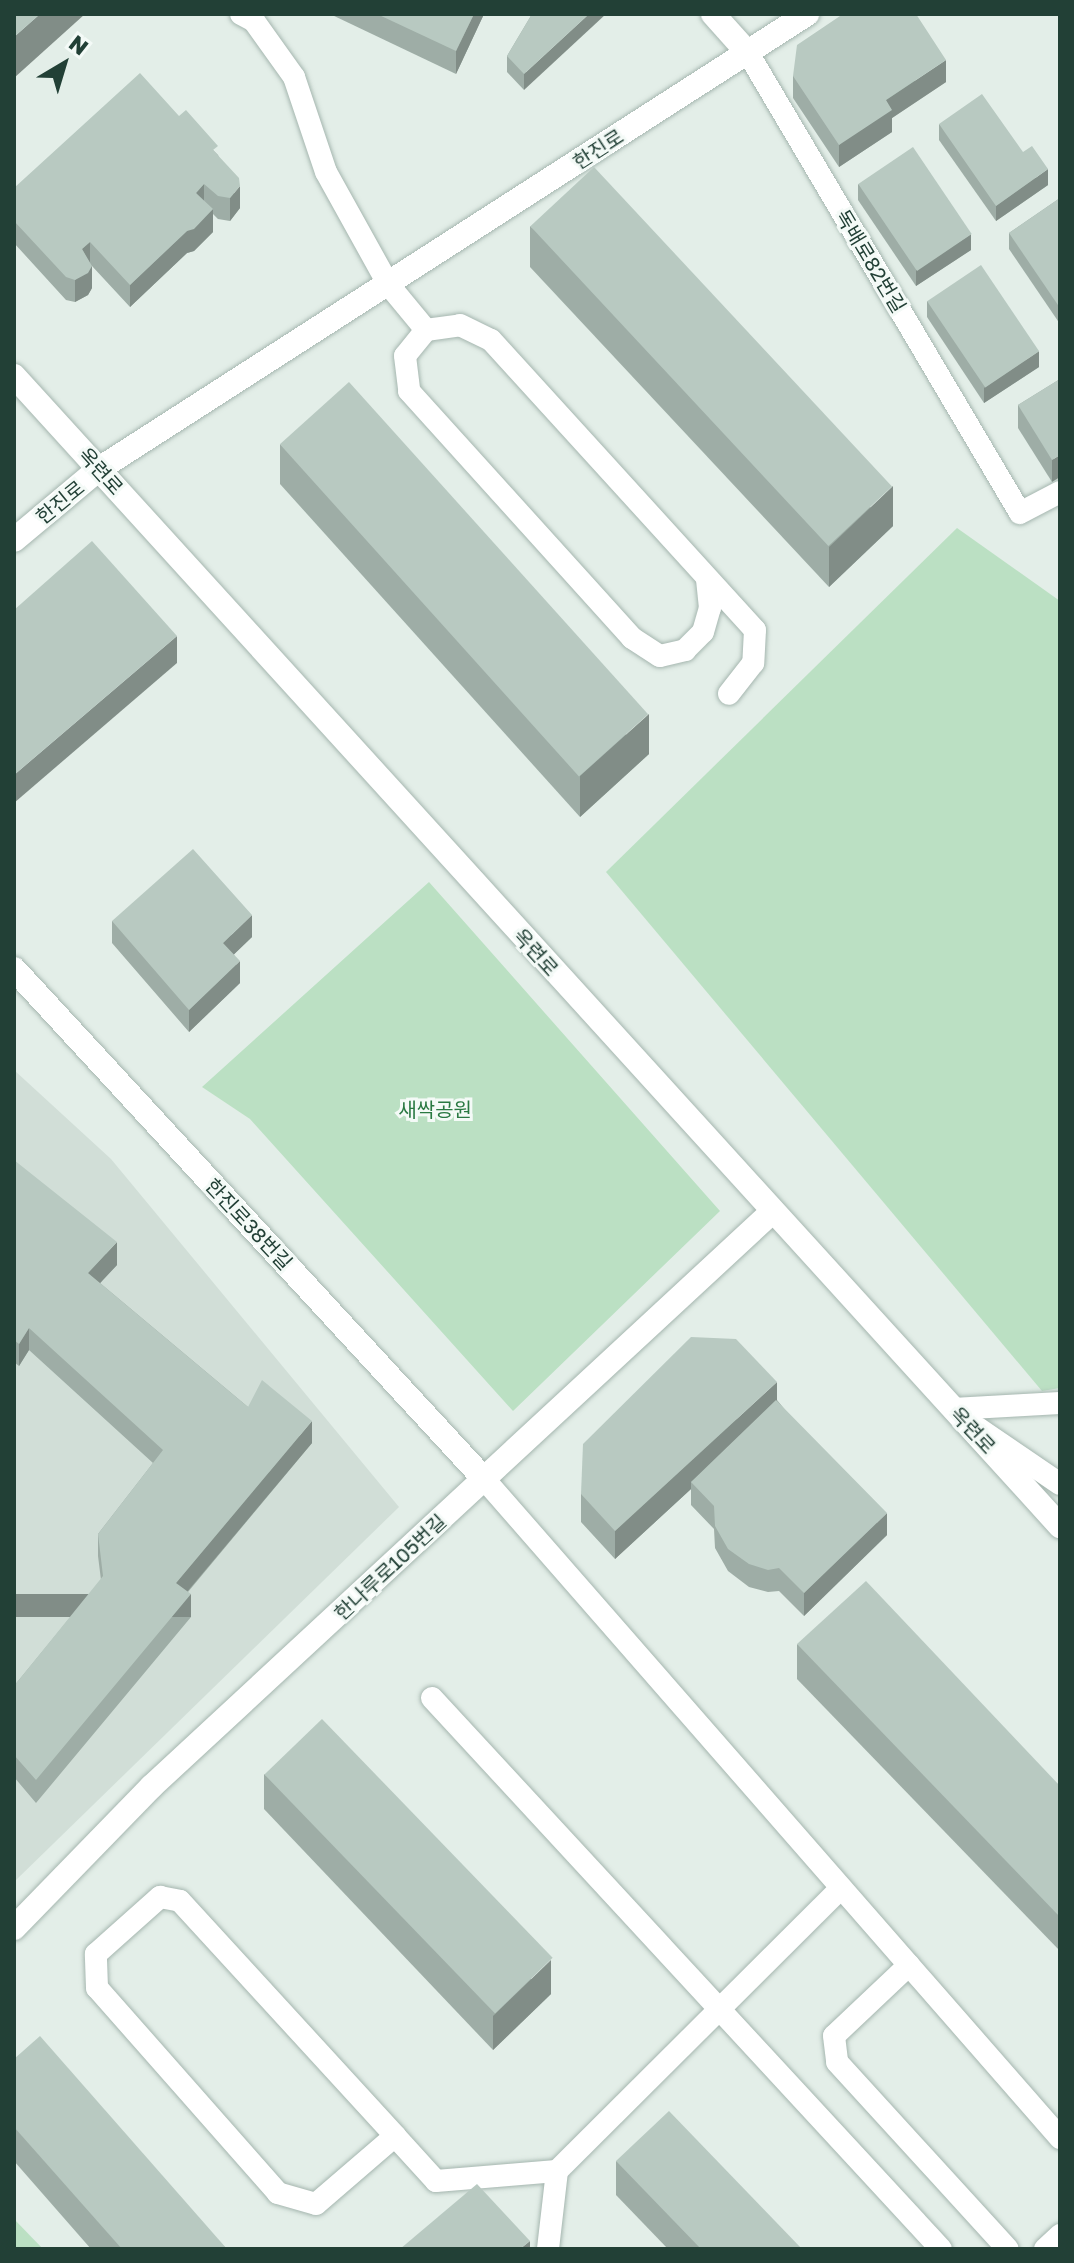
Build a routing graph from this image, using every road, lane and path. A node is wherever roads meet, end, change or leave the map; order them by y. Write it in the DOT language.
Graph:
graph roads {
  1 [pos="241,14"];
  2 [pos="713,14"];
  3 [pos="807,14"];
  4 [pos="748,53"];
  5 [pos="388,284"];
  6 [pos="426,330"];
  7 [pos="14,376"];
  8 [pos="99,469"];
  9 [pos="1060,492"];
  10 [pos="14,540"];
  11 [pos="707,581"];
  12 [pos="729,694"];
  13 [pos="14,969"];
  14 [pos="772,1212"];
  15 [pos="1060,1403"];
  16 [pos="957,1413"];
  17 [pos="485,1480"];
  18 [pos="1060,1484"];
  19 [pos="1060,1526"];
  20 [pos="432,1698"];
  21 [pos="841,1888"];
  22 [pos="14,1928"];
  23 [pos="909,1965"];
  24 [pos="721,2010"];
  25 [pos="395,2136"];
  26 [pos="1060,2138"];
  27 [pos="557,2171"];
  28 [pos="1060,2235"];
  29 [pos="548,2249"];
  30 [pos="941,2249"];
  31 [pos="1008,2249"];
  32 [pos="1045,2249"];
  1 -- 5 [label="lane"];
  2 -- 4 [label="street, 독배로82번길"];
  3 -- 4 [label="street, 한진로"];
  4 -- 5 [label="street, 한진로"];
  4 -- 9 [label="lane, 독배로82번길"];
  5 -- 6 [label="lane"];
  5 -- 8 [label="street, 한진로"];
  6 -- 11 [label="lane"];
  6 -- 11 [label="lane"];
  7 -- 8 [label="street, 옥련로"];
  8 -- 10 [label="street, 한진로"];
  8 -- 14 [label="street, 옥련로"];
  11 -- 12 [label="lane"];
  13 -- 17 [label="street, 한진로38번길"];
  14 -- 16 [label="street, 옥련로"];
  14 -- 17 [label="street, 한나루로105번길"];
  15 -- 16 [label="lane"];
  16 -- 18 [label="lane"];
  16 -- 19 [label="street, 옥련로"];
  17 -- 21 [label="lane"];
  17 -- 22 [label="street, 한나루로105번길"];
  20 -- 24 [label="lane"];
  21 -- 23 [label="lane"];
  21 -- 24 [label="lane"];
  23 -- 26 [label="lane"];
  23 -- 31 [label="lane"];
  24 -- 27 [label="lane"];
  24 -- 30 [label="lane"];
  25 -- 25 [label="lane"];
  25 -- 27 [label="lane"];
  27 -- 29 [label="lane"];
  28 -- 32 [label="lane"];
}
